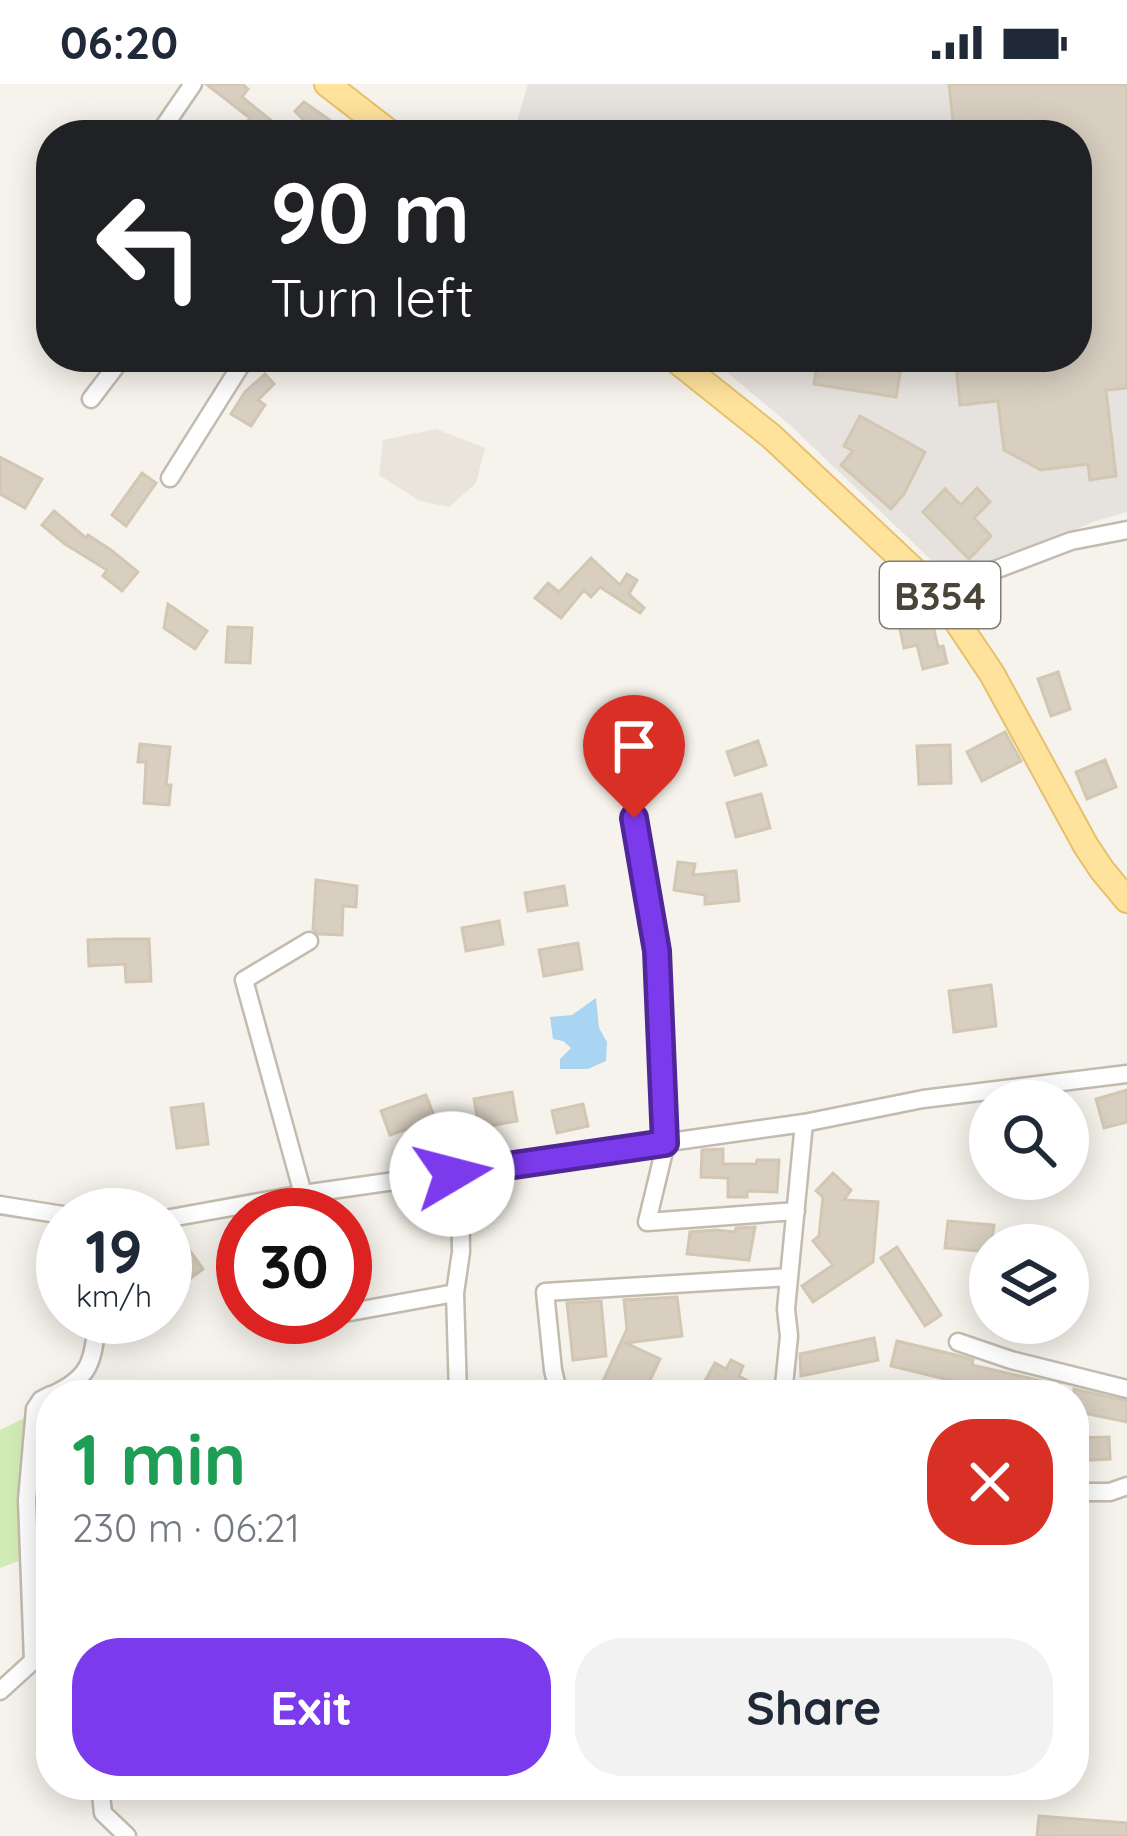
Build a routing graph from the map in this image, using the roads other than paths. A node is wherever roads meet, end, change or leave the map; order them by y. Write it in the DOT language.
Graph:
graph roads {
  1 [pos="193,84"];
  2 [pos="327,84"];
  3 [pos="168,120"];
  4 [pos="374,120"];
  5 [pos="112,372"];
  6 [pos="237,372"];
  7 [pos="691,372"];
  8 [pos="91,399"];
  9 [pos="170,478"];
  10 [pos="1127,530"];
  11 [pos="938,592"];
  12 [pos="634,818"];
  13 [pos="1127,900"];
  14 [pos="309,941"];
  15 [pos="1127,1074"];
  16 [pos="804,1123"];
  17 [pos="665,1143"];
  18 [pos="460,1173"];
  19 [pos="301,1188"];
  20 [pos="351,1188"];
  21 [pos="0,1205"];
  22 [pos="796,1210"];
  23 [pos="36,1211"];
  24 [pos="789,1277"];
  25 [pos="455,1293"];
  26 [pos="372,1308"];
  27 [pos="958,1342"];
  28 [pos="92,1344"];
  29 [pos="78,1380"];
  30 [pos="458,1380"];
  31 [pos="555,1380"];
  32 [pos="785,1380"];
  33 [pos="1088,1380"];
  34 [pos="1089,1380"];
  35 [pos="1127,1390"];
  36 [pos="36,1407"];
  37 [pos="1127,1486"];
  38 [pos="1089,1492"];
  39 [pos="33,1661"];
  40 [pos="36,1663"];
  41 [pos="0,1691"];
  42 [pos="102,1800"];
  43 [pos="103,1813"];
  44 [pos="101,1836"];
  45 [pos="127,1836"];
  1 -- 3 [label="street"];
  2 -- 4 [label="main road"];
  5 -- 8 [label="street"];
  6 -- 9 [label="street"];
  7 -- 11 [label="main road, B354"];
  10 -- 11 [label="street"];
  11 -- 13 [label="main road, B354"];
  12 -- 17 [label="street"];
  14 -- 19 [label="street"];
  15 -- 16 [label="street"];
  16 -- 17 [label="street"];
  16 -- 22 [label="street"];
  17 -- 18 [label="street"];
  17 -- 22 [label="street"];
  18 -- 20 [label="street"];
  18 -- 25 [label="street"];
  21 -- 23 [label="street"];
  22 -- 24 [label="street"];
  24 -- 31 [label="street"];
  24 -- 32 [label="street"];
  25 -- 26 [label="street"];
  25 -- 30 [label="street"];
  27 -- 33 [label="street"];
  28 -- 29 [label="street"];
  34 -- 35 [label="street"];
  36 -- 39 [label="street"];
  37 -- 38 [label="street"];
  39 -- 40 [label="street"];
  39 -- 41 [label="street"];
  42 -- 43 [label="street"];
  43 -- 44 [label="street"];
  43 -- 45 [label="street"];
}
